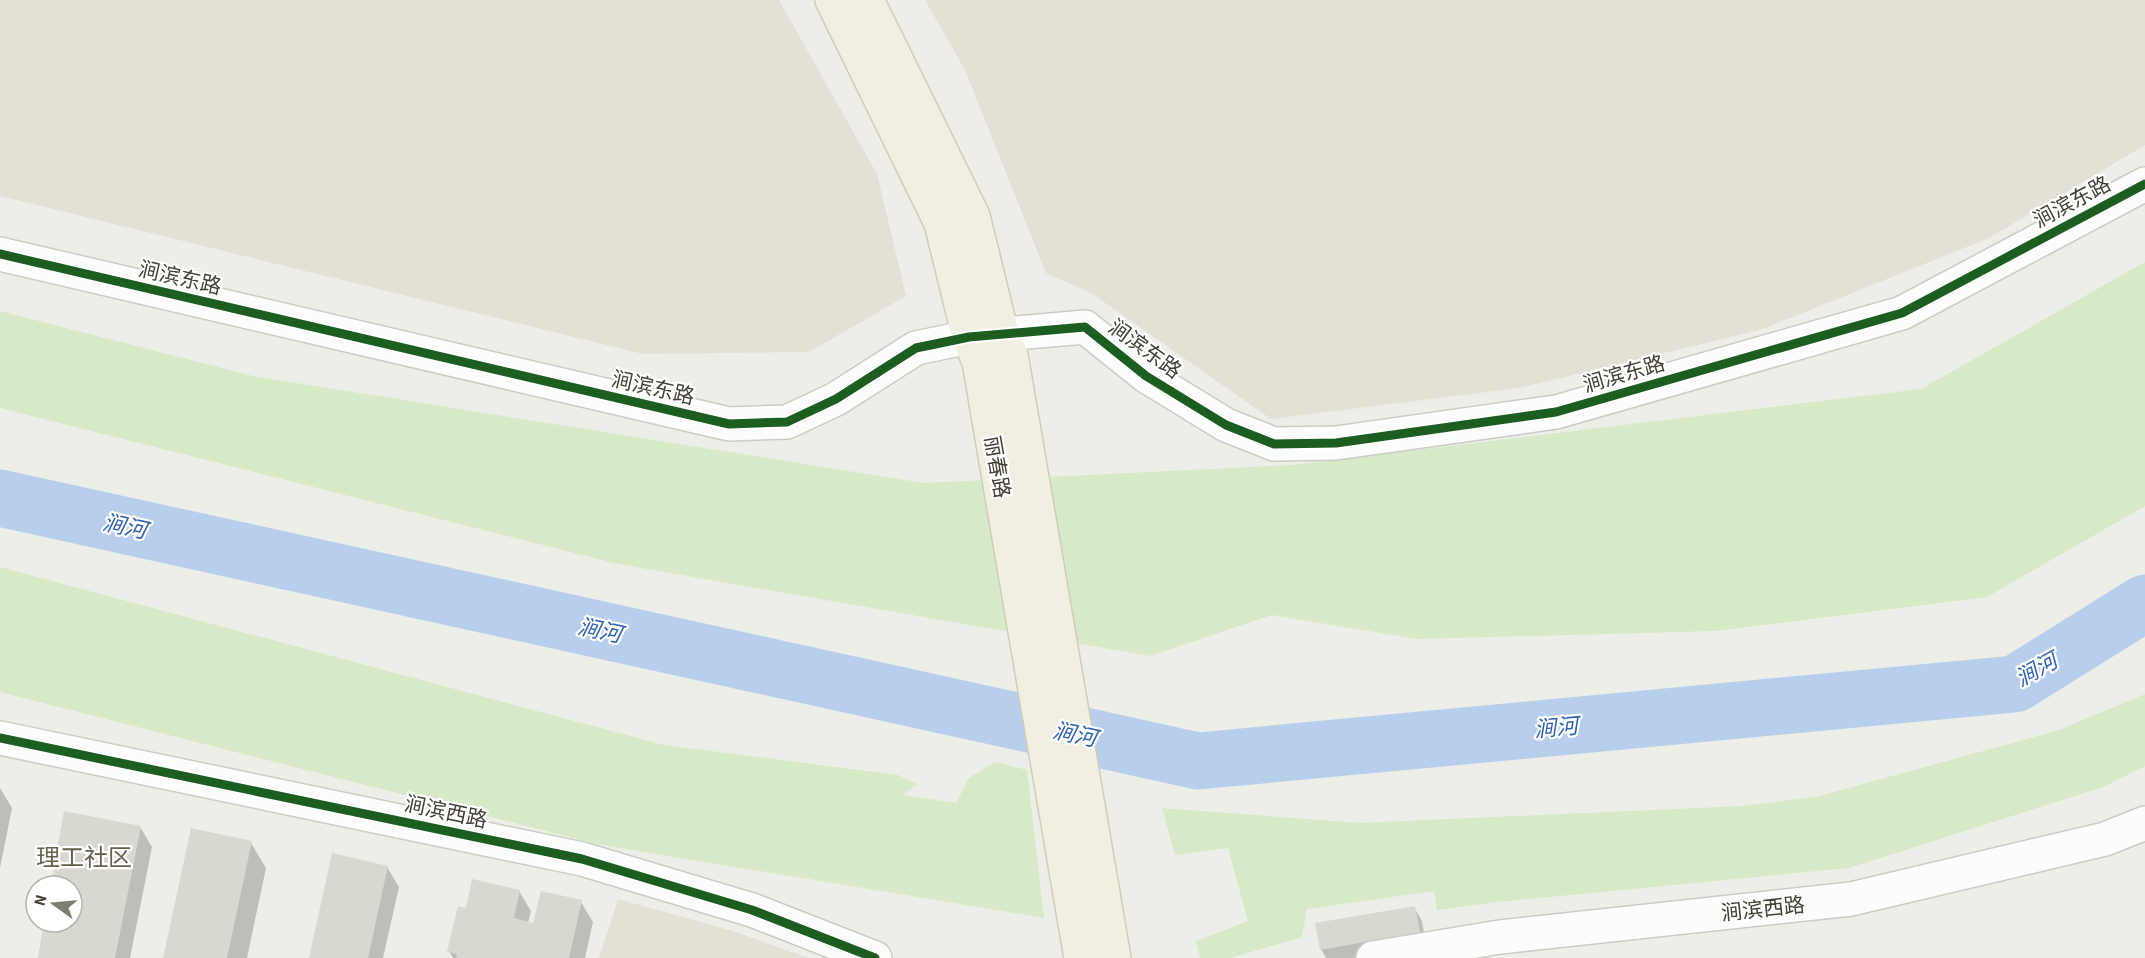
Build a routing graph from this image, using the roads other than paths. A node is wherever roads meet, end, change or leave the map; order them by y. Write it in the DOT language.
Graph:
graph roads {
  1 [pos="832,0"];
  2 [pos="867,0"];
  3 [pos="2145,184"];
  4 [pos="0,254"];
  5 [pos="1007,344"];
  6 [pos="974,349"];
  7 [pos="0,738"];
  8 [pos="2145,824"];
  9 [pos="875,958"];
  10 [pos="1081,958"];
  11 [pos="1114,958"];
  12 [pos="1373,958"];
  1 -- 6 [label="main road, 丽春路"];
  2 -- 5 [label="main road, 丽春路"];
  3 -- 5 [label="street, 涧滨东路"];
  4 -- 6 [label="street, 涧滨东路"];
  5 -- 6 [label="street, 涧滨东路"];
  5 -- 11 [label="main road, 丽春路"];
  6 -- 10 [label="main road, 丽春路"];
  7 -- 9 [label="street, 涧滨西路"];
  8 -- 12 [label="street, 涧滨西路"];
}
